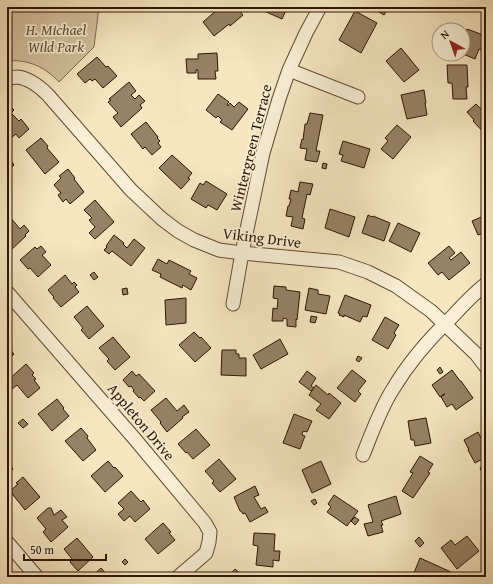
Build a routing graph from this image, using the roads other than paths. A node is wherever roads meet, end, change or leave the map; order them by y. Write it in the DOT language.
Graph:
graph roads {
  1 [pos="320,7"];
  2 [pos="288,70"];
  3 [pos="13,77"];
  4 [pos="358,97"];
  5 [pos="242,253"];
  6 [pos="486,284"];
  7 [pos="7,292"];
  8 [pos="233,304"];
  9 [pos="444,324"];
  10 [pos="486,366"];
  11 [pos="363,456"];
  12 [pos="7,542"];
  13 [pos="37,577"];
  14 [pos="178,577"];
  1 -- 2 [label="street, Wintergreen Terrace"];
  2 -- 4 [label="street"];
  2 -- 5 [label="street, Wintergreen Terrace"];
  3 -- 5 [label="street, Viking Drive"];
  5 -- 8 [label="street, Wintergreen Terrace"];
  5 -- 9 [label="street, Viking Drive"];
  6 -- 9 [label="street"];
  7 -- 14 [label="street, Appleton Drive"];
  9 -- 10 [label="street, Viking Drive"];
  9 -- 11 [label="street"];
  12 -- 13 [label="street"];
}
